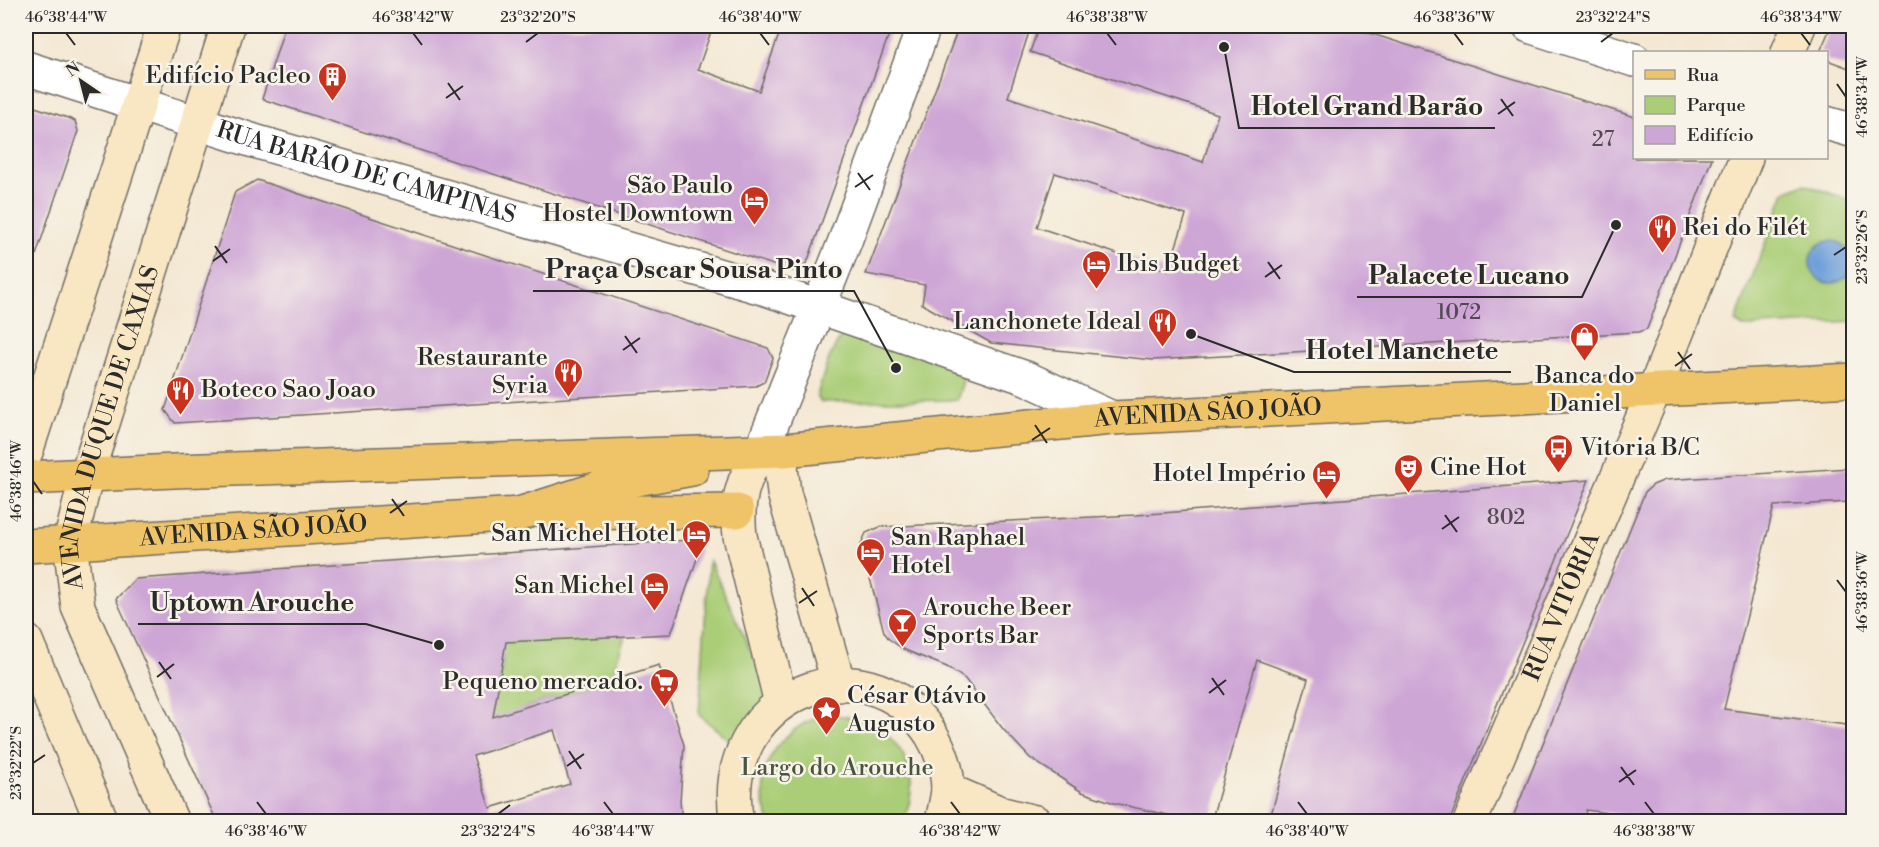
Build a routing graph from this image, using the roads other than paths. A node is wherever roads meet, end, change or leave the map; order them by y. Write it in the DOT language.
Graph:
graph roads {
  1 [pos="165,26"];
  2 [pos="228,26"];
  3 [pos="924,26"];
  4 [pos="1529,26"];
  5 [pos="1799,26"];
  6 [pos="1788,51"];
  7 [pos="1633,59"];
  8 [pos="26,68"];
  9 [pos="140,106"];
  10 [pos="197,123"];
  11 [pos="1828,123"];
  12 [pos="1854,131"];
  13 [pos="1746,159"];
  14 [pos="817,308"];
  15 [pos="1854,380"];
  16 [pos="1654,391"];
  17 [pos="1112,418"];
  18 [pos="772,450"];
  19 [pos="26,452"];
  20 [pos="87,474"];
  21 [pos="26,478"];
  22 [pos="737,511"];
  23 [pos="519,514"];
  24 [pos="70,543"];
  25 [pos="26,546"];
  26 [pos="26,641"];
  27 [pos="839,685"];
  28 [pos="781,703"];
  29 [pos="948,790"];
  30 [pos="102,822"];
  31 [pos="172,822"];
  32 [pos="737,822"];
  33 [pos="942,822"];
  34 [pos="1035,822"];
  35 [pos="1470,822"];
  1 -- 9 [label="street"];
  2 -- 10 [label="street, AVENIDA DUQUE DE CAXIAS"];
  3 -- 14 [label="street"];
  4 -- 7 [label="street"];
  5 -- 6 [label="street"];
  8 -- 9 [label="street, RUA BARÃO DE CAMPINAS"];
  9 -- 10 [label="street, RUA BARÃO DE CAMPINAS"];
  9 -- 19 [label="street"];
  10 -- 14 [label="street, RUA BARÃO DE CAMPINAS"];
  10 -- 20 [label="street, AVENIDA DUQUE DE CAXIAS"];
  11 -- 12 [label="street"];
  13 -- 16 [label="street, RUA VITÓRIA"];
  14 -- 17 [label="street, RUA BARÃO DE CAMPINAS"];
  14 -- 18 [label="street"];
  15 -- 16 [label="main road, AVENIDA SÃO JOÃO"];
  16 -- 17 [label="main road, AVENIDA SÃO JOÃO"];
  16 -- 35 [label="street, RUA VITÓRIA"];
  17 -- 18 [label="main road, AVENIDA SÃO JOÃO"];
  18 -- 20 [label="main road, AVENIDA SÃO JOÃO"];
  18 -- 22 [label="street"];
  18 -- 23 [label="main road, AVENIDA SÃO JOÃO"];
  18 -- 27 [label="street"];
  20 -- 21 [label="main road, AVENIDA SÃO JOÃO"];
  20 -- 24 [label="street, AVENIDA DUQUE DE CAXIAS"];
  22 -- 23 [label="main road"];
  22 -- 28 [label="street"];
  23 -- 24 [label="main road, AVENIDA SÃO JOÃO"];
  24 -- 25 [label="main road, AVENIDA SÃO JOÃO"];
  24 -- 31 [label="street, AVENIDA DUQUE DE CAXIAS"];
  26 -- 30 [label="street"];
  27 -- 28 [label="street"];
  27 -- 29 [label="street"];
  28 -- 32 [label="street"];
  29 -- 33 [label="street"];
  29 -- 34 [label="street"];
}
